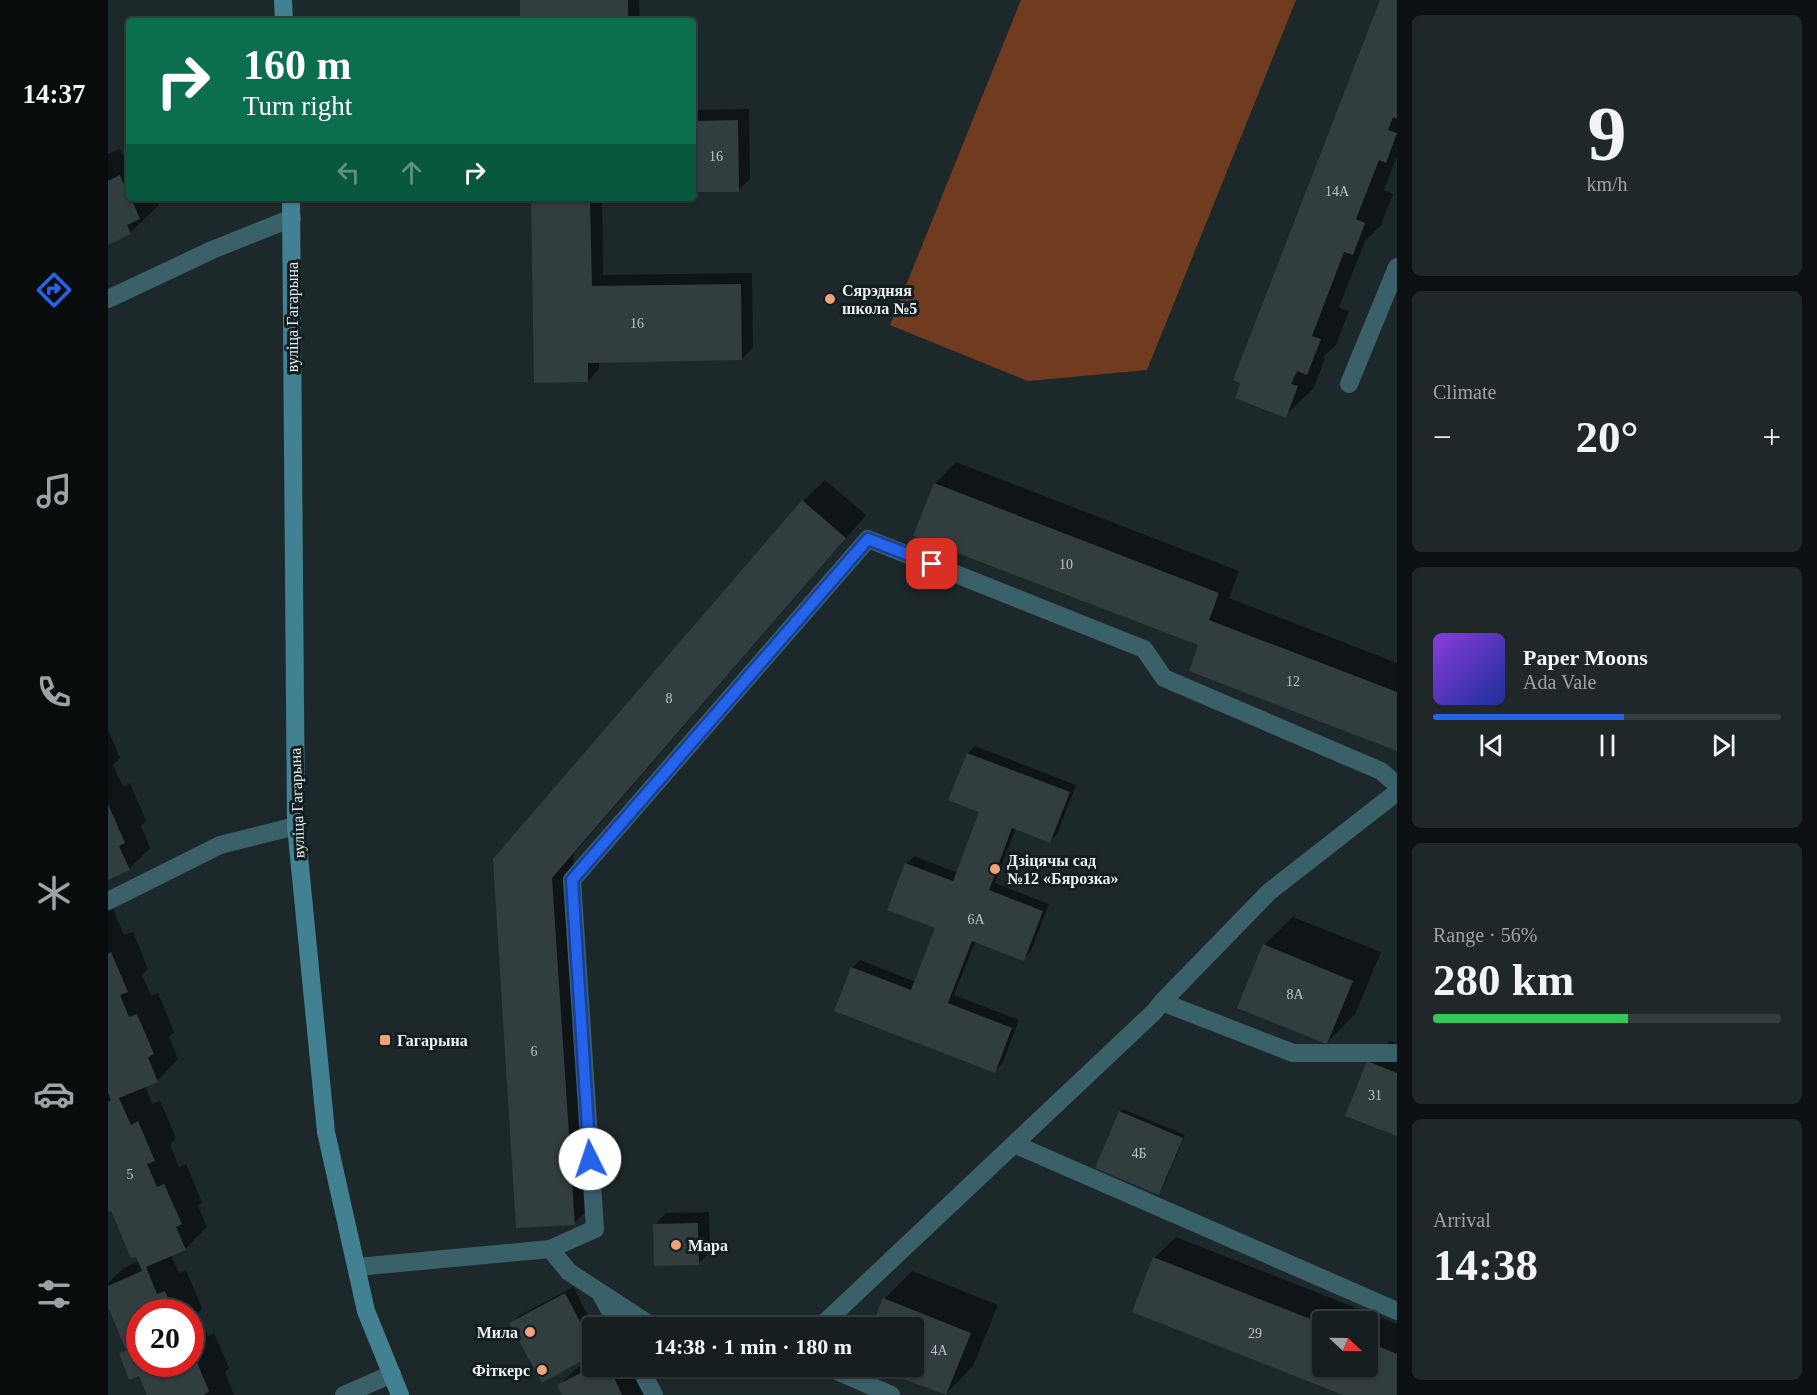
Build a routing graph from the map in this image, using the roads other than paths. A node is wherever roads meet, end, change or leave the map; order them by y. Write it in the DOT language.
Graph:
graph roads {
  1 [pos="283,0"];
  2 [pos="284,18"];
  3 [pos="291,201"];
  4 [pos="292,218"];
  5 [pos="1397,267"];
  6 [pos="108,299"];
  7 [pos="1349,384"];
  8 [pos="1397,785"];
  9 [pos="1397,792"];
  10 [pos="296,826"];
  11 [pos="108,901"];
  12 [pos="1162,1002"];
  13 [pos="1397,1053"];
  14 [pos="1014,1144"];
  15 [pos="550,1249"];
  16 [pos="357,1267"];
  17 [pos="600,1293"];
  18 [pos="1397,1311"];
  19 [pos="613,1317"];
  20 [pos="638,1317"];
  21 [pos="831,1317"];
  22 [pos="392,1374"];
  23 [pos="645,1377"];
  24 [pos="851,1377"];
  25 [pos="344,1395"];
  26 [pos="400,1395"];
  27 [pos="654,1395"];
  28 [pos="891,1395"];
  1 -- 2 [label="main road"];
  3 -- 4 [label="main road, вуліца Гагарына"];
  4 -- 6 [label="lane"];
  4 -- 10 [label="main road, вуліца Гагарына"];
  5 -- 7 [label="lane"];
  8 -- 15 [label="lane"];
  9 -- 12 [label="lane"];
  10 -- 11 [label="lane"];
  10 -- 16 [label="main road, вуліца Гагарына"];
  12 -- 13 [label="lane"];
  12 -- 14 [label="lane"];
  14 -- 18 [label="lane"];
  14 -- 21 [label="lane"];
  15 -- 16 [label="lane"];
  15 -- 17 [label="lane"];
  16 -- 22 [label="main road, вуліца Гагарына"];
  17 -- 19 [label="lane"];
  17 -- 20 [label="lane"];
  22 -- 25 [label="lane"];
  22 -- 26 [label="main road, вуліца Гагарына"];
  23 -- 27 [label="lane"];
  24 -- 28 [label="lane"];
}
